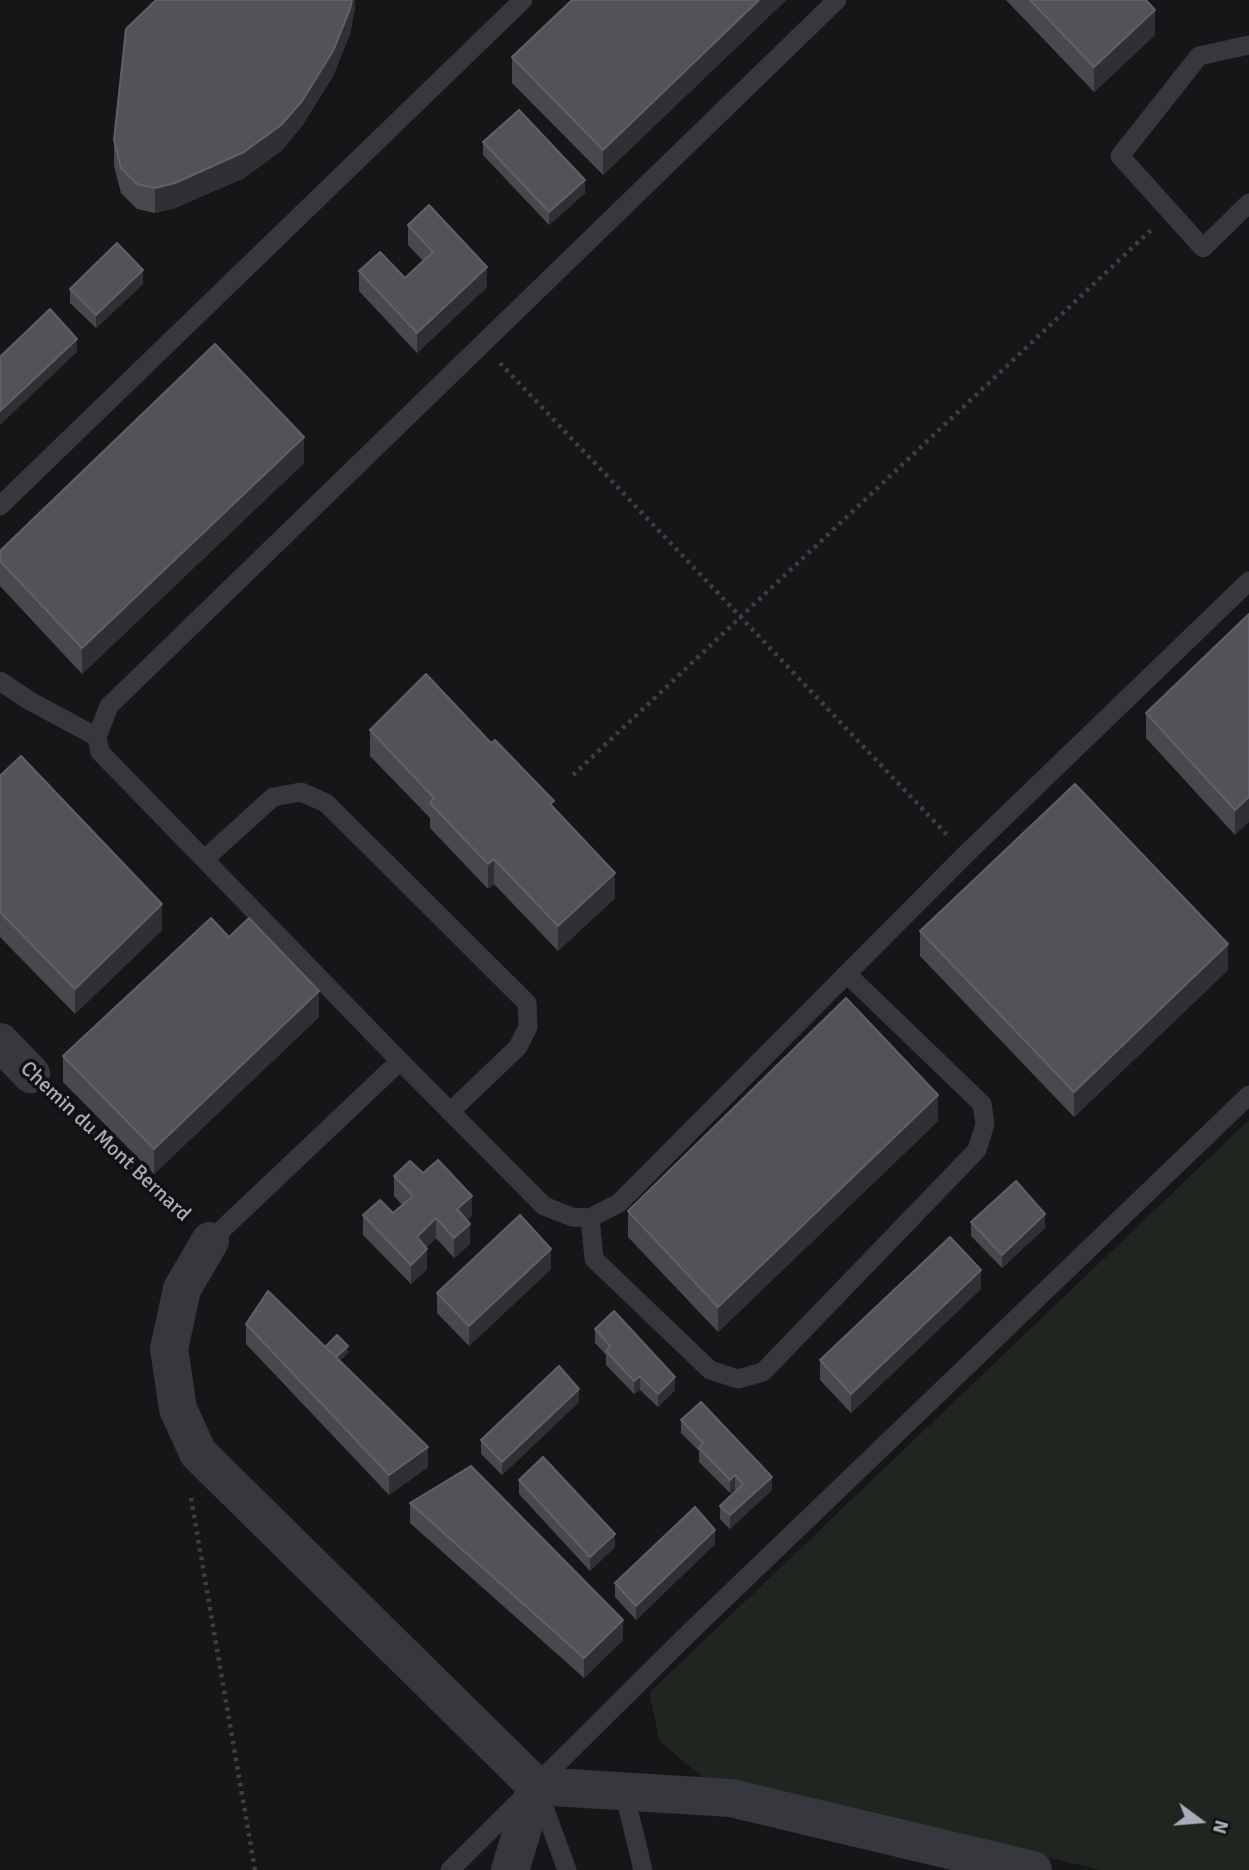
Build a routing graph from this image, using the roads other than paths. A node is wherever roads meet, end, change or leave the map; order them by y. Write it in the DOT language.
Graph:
graph roads {
  1 [pos="523,0"];
  2 [pos="838,0"];
  3 [pos="1249,45"];
  4 [pos="1249,203"];
  5 [pos="0,506"];
  6 [pos="1249,581"];
  7 [pos="0,681"];
  8 [pos="97,737"];
  9 [pos="206,858"];
  10 [pos="847,974"];
  11 [pos="0,1042"];
  12 [pos="400,1061"];
  13 [pos="31,1074"];
  14 [pos="1249,1096"];
  15 [pos="450,1112"];
  16 [pos="590,1218"];
  17 [pos="210,1241"];
  18 [pos="537,1786"];
  19 [pos="624,1792"];
  20 [pos="450,1870"];
  21 [pos="510,1870"];
  22 [pos="567,1870"];
  23 [pos="643,1870"];
  24 [pos="1033,1870"];
  1 -- 5 [label="lane"];
  2 -- 8 [label="lane"];
  3 -- 4 [label="lane"];
  6 -- 10 [label="lane"];
  7 -- 8 [label="lane"];
  8 -- 9 [label="lane"];
  9 -- 12 [label="lane"];
  9 -- 15 [label="lane"];
  10 -- 16 [label="lane"];
  10 -- 16 [label="lane"];
  11 -- 13 [label="street, Chemin du Mont Bernard"];
  12 -- 15 [label="lane"];
  12 -- 17 [label="lane"];
  14 -- 18 [label="lane"];
  15 -- 16 [label="lane"];
  17 -- 18 [label="street"];
  18 -- 19 [label="street"];
  18 -- 20 [label="lane"];
  18 -- 21 [label="street"];
  18 -- 22 [label="lane"];
  19 -- 23 [label="lane"];
  19 -- 24 [label="street"];
}
